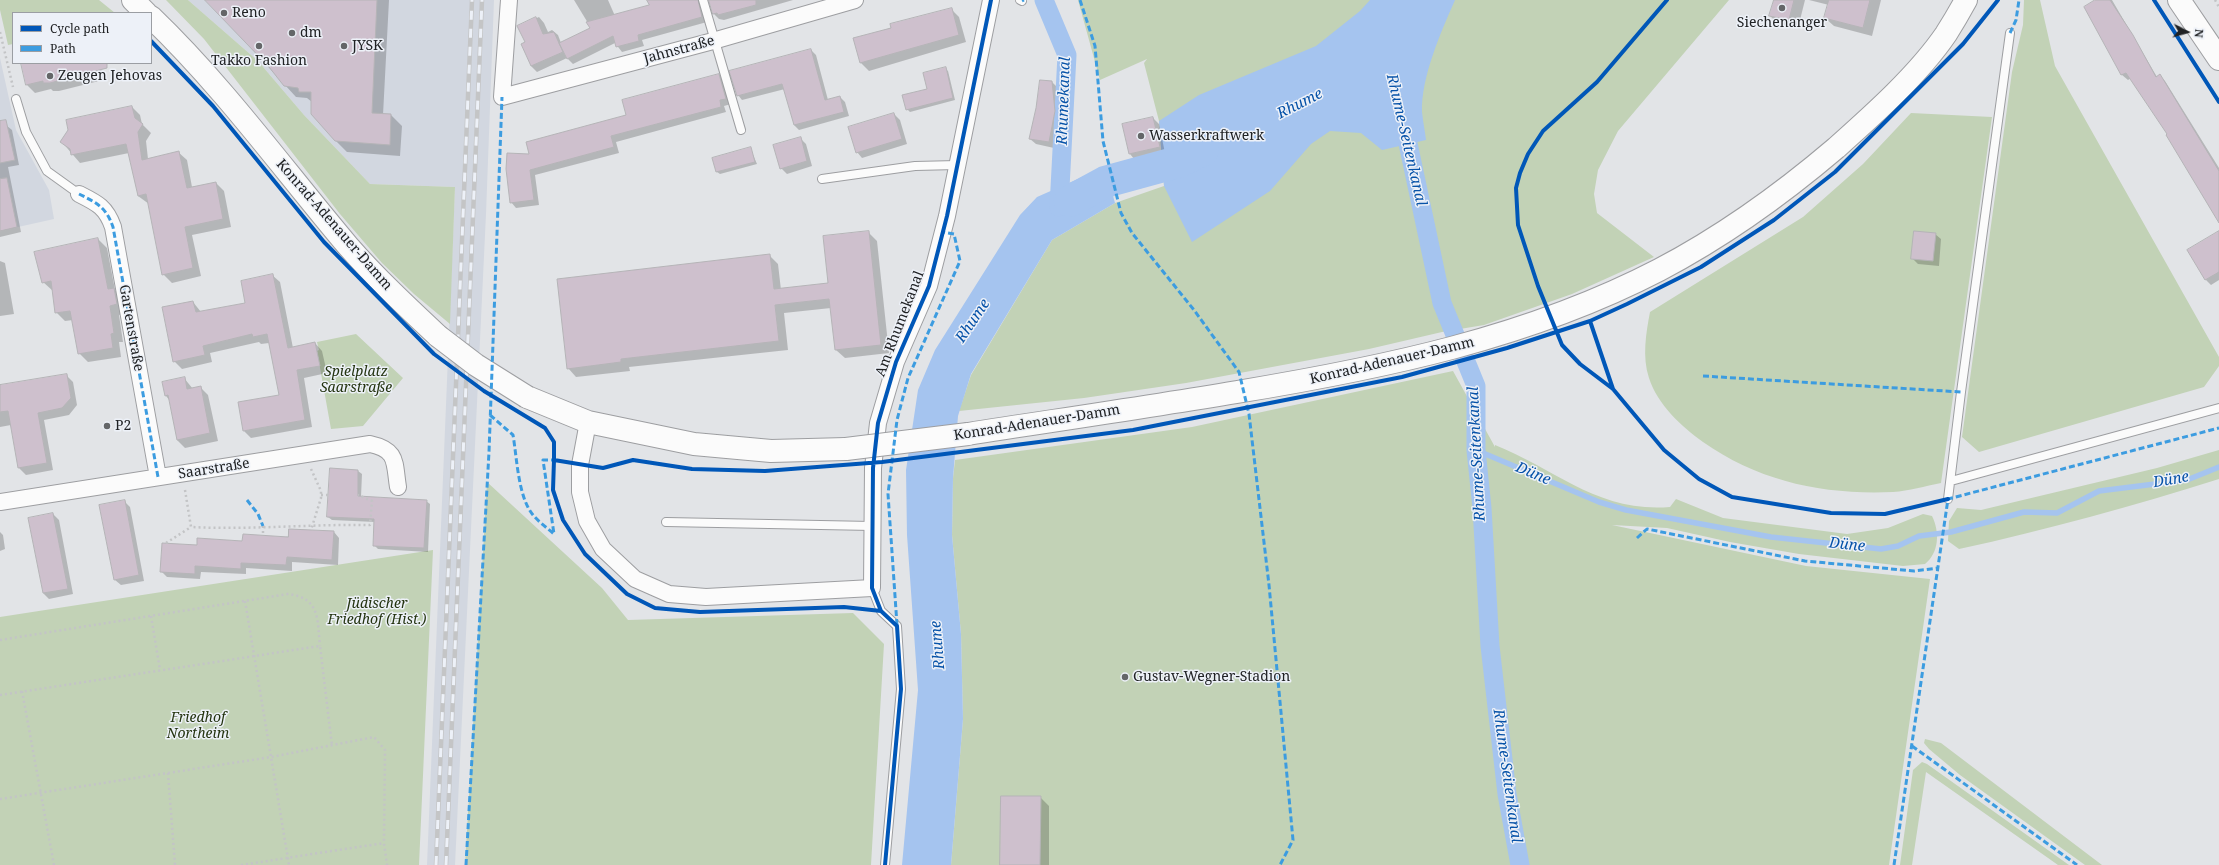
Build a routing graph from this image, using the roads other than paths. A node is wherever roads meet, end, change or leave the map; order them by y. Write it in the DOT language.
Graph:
graph roads {
  1 [pos="133,0"];
  2 [pos="509,0"];
  3 [pos="703,0"];
  4 [pos="856,0"];
  5 [pos="991,0"];
  6 [pos="1966,0"];
  7 [pos="2179,0"];
  8 [pos="145,12"];
  9 [pos="152,18"];
  10 [pos="2010,33"];
  11 [pos="713,41"];
  12 [pos="2219,59"];
  13 [pos="16,99"];
  14 [pos="741,130"];
  15 [pos="957,165"];
  16 [pos="822,179"];
  17 [pos="79,194"];
  18 [pos="2219,408"];
  19 [pos="588,422"];
  20 [pos="158,478"];
  21 [pos="1951,482"];
  22 [pos="398,487"];
  23 [pos="1948,499"];
  24 [pos="0,502"];
  25 [pos="666,522"];
  26 [pos="872,526"];
  27 [pos="872,588"];
  28 [pos="885,865"];
  1 -- 8 [label="main road"];
  2 -- 11 [label="street, Jahnstraße"];
  3 -- 11 [label="lane"];
  4 -- 11 [label="street, Jahnstraße"];
  5 -- 15 [label="street, Am Rhumekanal"];
  6 -- 19 [label="main road, Konrad-Adenauer-Damm, bridge"];
  7 -- 12 [label="main road"];
  9 -- 19 [label="main road, Konrad-Adenauer-Damm, bridge"];
  10 -- 21 [label="lane"];
  11 -- 14 [label="lane"];
  13 -- 17 [label="lane"];
  15 -- 16 [label="lane"];
  15 -- 26 [label="street, Am Rhumekanal"];
  17 -- 20 [label="street, Gartenstraße"];
  18 -- 21 [label="lane"];
  19 -- 27 [label="street"];
  20 -- 22 [label="street, Saarstraße"];
  20 -- 24 [label="street, Saarstraße"];
  21 -- 23 [label="lane"];
  25 -- 26 [label="lane"];
  26 -- 27 [label="street, Am Rhumekanal"];
  27 -- 28 [label="lane"];
}
